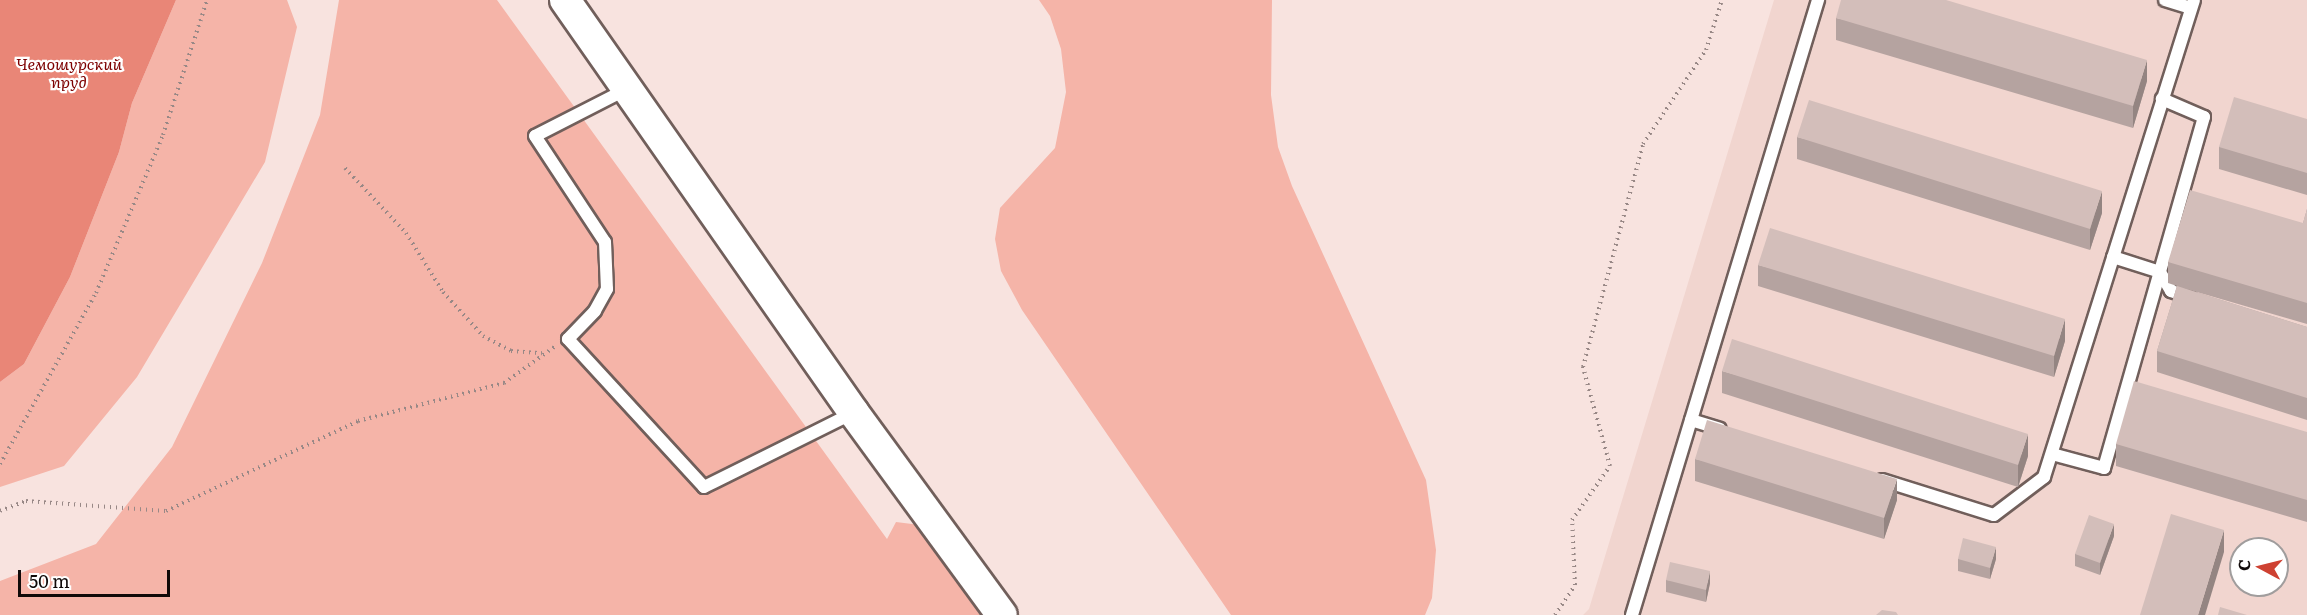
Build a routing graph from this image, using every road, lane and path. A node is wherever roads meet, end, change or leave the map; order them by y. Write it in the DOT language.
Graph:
graph roads {
  1 [pos="207,0"];
  2 [pos="565,0"];
  3 [pos="1722,0"];
  4 [pos="1818,0"];
  5 [pos="2165,0"];
  6 [pos="2193,4"];
  7 [pos="627,89"];
  8 [pos="2162,99"];
  9 [pos="345,168"];
  10 [pos="2113,258"];
  11 [pos="2160,272"];
  12 [pos="2205,302"];
  13 [pos="568,339"];
  14 [pos="543,353"];
  15 [pos="854,413"];
  16 [pos="1691,420"];
  17 [pos="1736,434"];
  18 [pos="2052,454"];
  19 [pos="0,464"];
  20 [pos="1871,476"];
  21 [pos="0,511"];
  22 [pos="1002,615"];
  23 [pos="1555,615"];
  24 [pos="1632,615"];
  1 -- 19 [label="path"];
  2 -- 7 [label="street"];
  3 -- 23 [label="path"];
  4 -- 16 [label="lane"];
  5 -- 6 [label="lane"];
  6 -- 8 [label="lane"];
  7 -- 13 [label="lane"];
  7 -- 15 [label="street"];
  8 -- 10 [label="lane"];
  8 -- 11 [label="lane"];
  9 -- 14 [label="path"];
  10 -- 11 [label="lane"];
  10 -- 18 [label="lane"];
  11 -- 12 [label="lane"];
  11 -- 18 [label="lane"];
  13 -- 14 [label="path"];
  13 -- 15 [label="lane"];
  14 -- 21 [label="path"];
  15 -- 22 [label="street"];
  16 -- 17 [label="lane"];
  16 -- 24 [label="lane"];
  18 -- 20 [label="lane"];
}
